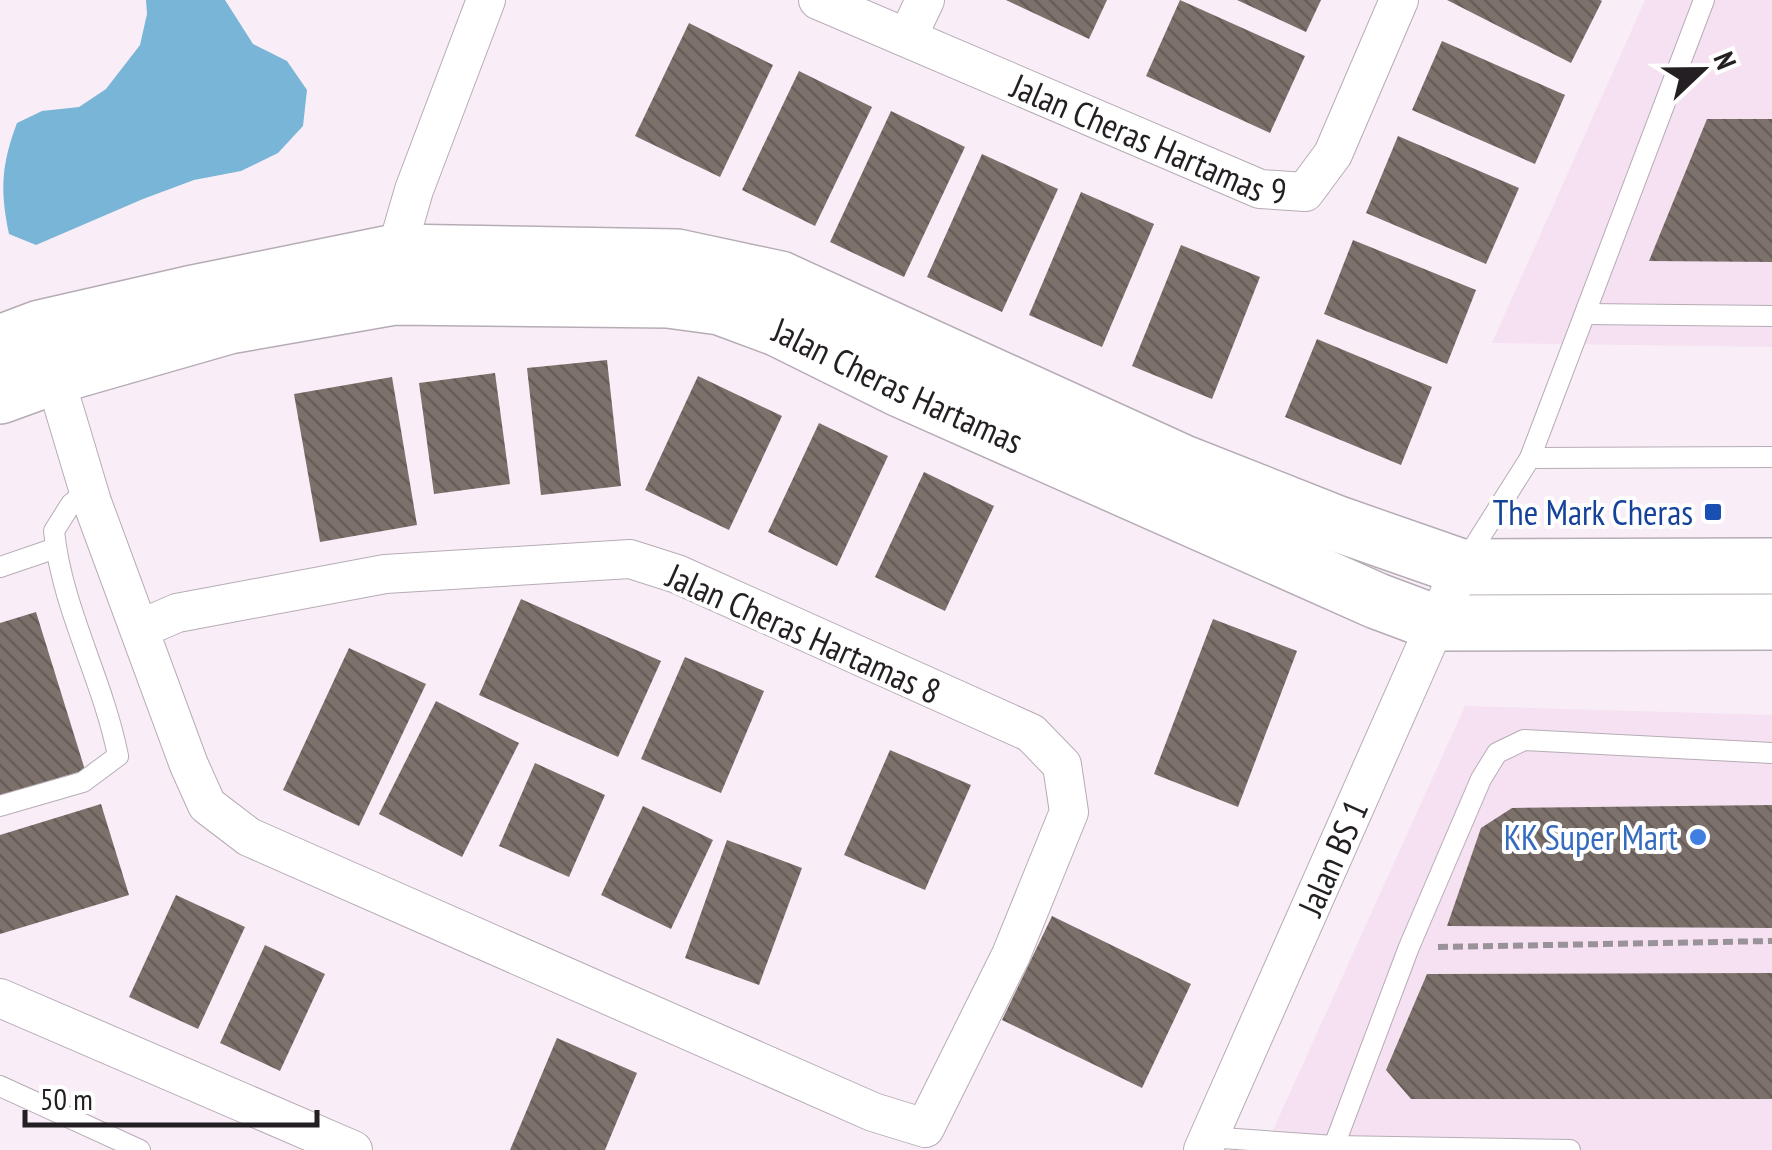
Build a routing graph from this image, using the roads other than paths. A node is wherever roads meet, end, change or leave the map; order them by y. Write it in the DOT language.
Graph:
graph roads {
  1 [pos="486,0"];
  2 [pos="818,0"];
  3 [pos="925,0"];
  4 [pos="1400,0"];
  5 [pos="1704,0"];
  6 [pos="908,36"];
  7 [pos="396,275"];
  8 [pos="1586,314"];
  9 [pos="1772,316"];
  10 [pos="32,349"];
  11 [pos="0,396"];
  12 [pos="1772,457"];
  13 [pos="1530,458"];
  14 [pos="89,490"];
  15 [pos="56,548"];
  16 [pos="0,566"];
  17 [pos="1772,566"];
  18 [pos="1461,567"];
  19 [pos="1772,622"];
  20 [pos="1436,623"];
  21 [pos="140,629"];
  22 [pos="1772,754"];
  23 [pos="0,806"];
  24 [pos="0,998"];
  25 [pos="0,1086"];
  26 [pos="921,1139"];
  27 [pos="1206,1144"];
  28 [pos="1334,1146"];
  29 [pos="140,1150"];
  30 [pos="353,1150"];
  31 [pos="1570,1150"];
  1 -- 7 [label="street"];
  2 -- 6 [label="street, Jalan Cheras Hartamas 9"];
  3 -- 6 [label="street"];
  4 -- 6 [label="street, Jalan Cheras Hartamas 9"];
  5 -- 8 [label="lane"];
  7 -- 10 [label="street, Jalan Cheras Hartamas"];
  7 -- 18 [label="street, Jalan Cheras Hartamas"];
  7 -- 20 [label="street, Jalan Cheras Hartamas"];
  8 -- 9 [label="lane"];
  8 -- 13 [label="lane"];
  10 -- 11 [label="street, Jalan Cheras Hartamas"];
  10 -- 14 [label="street, Jalan Cheras Hartamas 8"];
  12 -- 13 [label="lane"];
  13 -- 18 [label="lane"];
  14 -- 15 [label="lane"];
  14 -- 21 [label="street, Jalan Cheras Hartamas 8"];
  15 -- 16 [label="lane"];
  15 -- 23 [label="lane"];
  17 -- 18 [label="street, Jalan Cheras Hartamas"];
  18 -- 20 [label="street, Jalan BS 1"];
  19 -- 20 [label="street, Jalan Cheras Hartamas"];
  20 -- 27 [label="street, Jalan BS 1"];
  21 -- 26 [label="street, Jalan Cheras Hartamas 8"];
  21 -- 26 [label="street, Jalan Cheras Hartamas 8"];
  22 -- 28 [label="lane"];
  24 -- 30 [label="street"];
  25 -- 29 [label="lane"];
  27 -- 28 [label="lane"];
  28 -- 31 [label="lane"];
}
